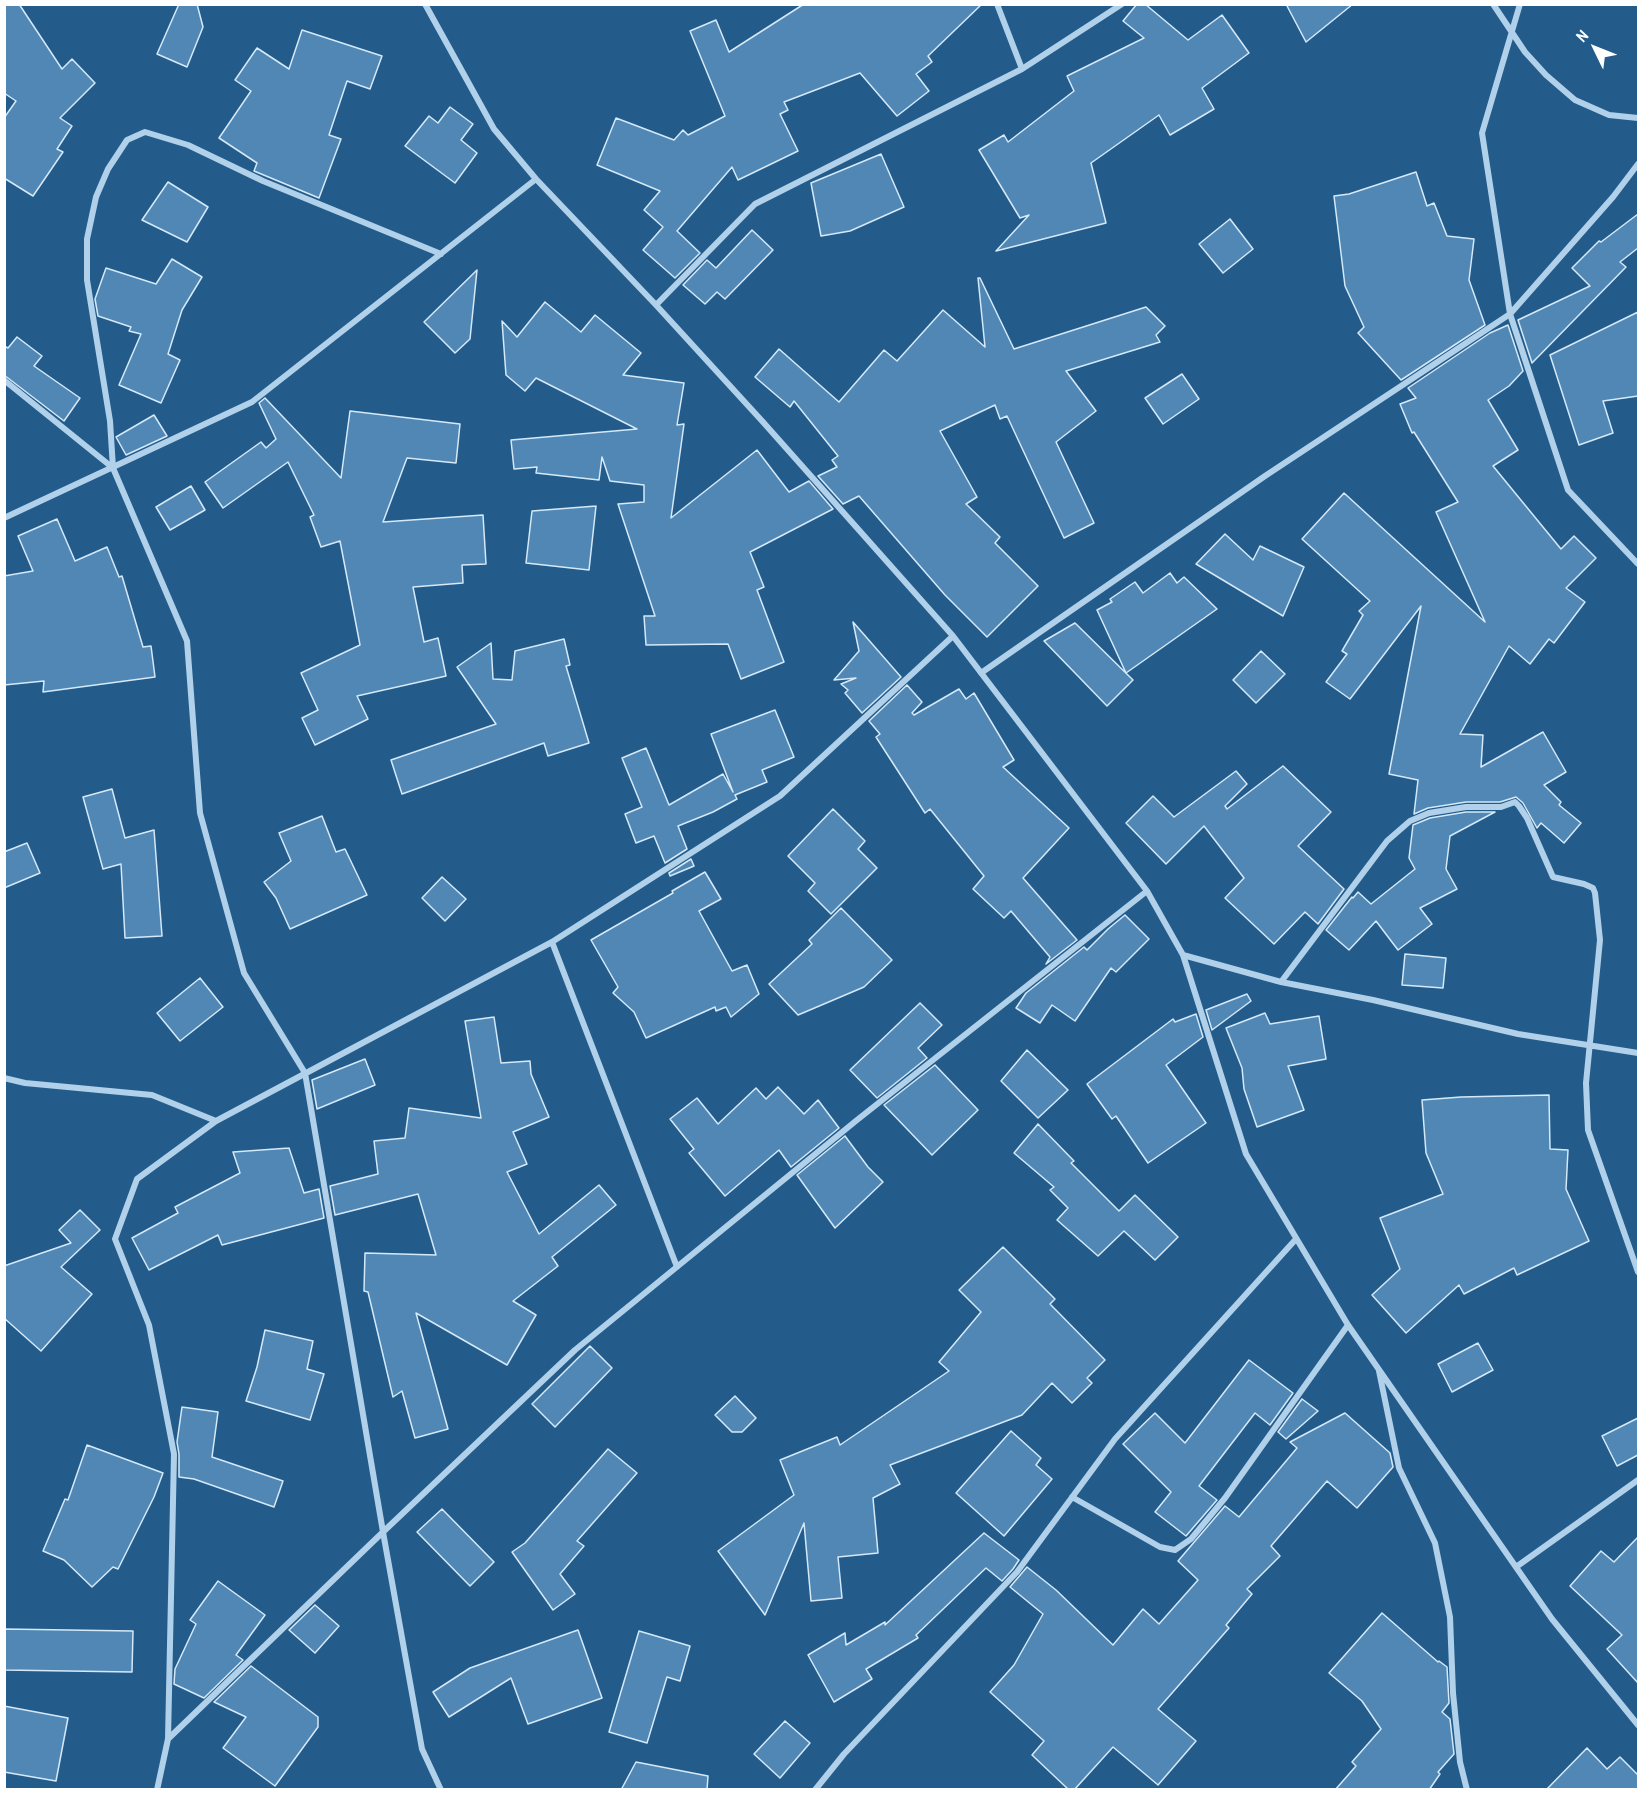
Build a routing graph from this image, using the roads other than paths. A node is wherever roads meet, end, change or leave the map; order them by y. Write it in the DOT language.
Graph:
graph roads {
  1 [pos="425,4"];
  2 [pos="997,4"];
  3 [pos="1122,4"];
  4 [pos="1493,4"];
  5 [pos="1520,4"];
  6 [pos="1512,35"];
  7 [pos="1022,69"];
  8 [pos="1638,118"];
  9 [pos="1638,164"];
  10 [pos="536,179"];
  11 [pos="441,254"];
  12 [pos="656,305"];
  13 [pos="1510,314"];
  14 [pos="4,381"];
  15 [pos="113,468"];
  16 [pos="4,518"];
  17 [pos="1638,564"];
  18 [pos="953,636"];
  19 [pos="981,673"];
  20 [pos="1147,891"];
  21 [pos="552,942"];
  22 [pos="1183,955"];
  23 [pos="1281,982"];
  24 [pos="1591,1045"];
  25 [pos="1638,1053"];
  26 [pos="304,1073"];
  27 [pos="4,1078"];
  28 [pos="216,1121"];
  29 [pos="1296,1239"];
  30 [pos="676,1267"];
  31 [pos="1638,1272"];
  32 [pos="1348,1325"];
  33 [pos="1378,1368"];
  34 [pos="1638,1480"];
  35 [pos="1072,1497"];
  36 [pos="383,1532"];
  37 [pos="1516,1567"];
  38 [pos="1638,1725"];
  39 [pos="168,1739"];
  40 [pos="157,1790"];
  41 [pos="441,1790"];
  42 [pos="814,1790"];
  43 [pos="1467,1790"];
  1 -- 10 [label="street"];
  2 -- 7 [label="street"];
  3 -- 7 [label="street"];
  4 -- 6 [label="street"];
  5 -- 6 [label="street"];
  6 -- 8 [label="street"];
  6 -- 13 [label="street"];
  7 -- 12 [label="street"];
  9 -- 13 [label="street"];
  10 -- 11 [label="street"];
  10 -- 12 [label="street"];
  11 -- 15 [label="street"];
  11 -- 15 [label="street"];
  12 -- 18 [label="street"];
  13 -- 17 [label="street"];
  13 -- 19 [label="street"];
  14 -- 15 [label="street"];
  15 -- 16 [label="street"];
  15 -- 26 [label="street"];
  18 -- 19 [label="street"];
  18 -- 21 [label="street"];
  19 -- 20 [label="street"];
  20 -- 22 [label="street"];
  20 -- 30 [label="street"];
  21 -- 26 [label="street"];
  21 -- 30 [label="street"];
  22 -- 23 [label="street"];
  22 -- 29 [label="street"];
  23 -- 24 [label="street"];
  23 -- 24 [label="street"];
  24 -- 25 [label="street"];
  24 -- 31 [label="street"];
  26 -- 28 [label="street"];
  26 -- 36 [label="street"];
  27 -- 28 [label="street"];
  28 -- 39 [label="street"];
  29 -- 32 [label="street"];
  29 -- 35 [label="street"];
  30 -- 36 [label="street"];
  32 -- 33 [label="street"];
  32 -- 35 [label="street"];
  33 -- 37 [label="street"];
  33 -- 43 [label="street"];
  34 -- 37 [label="street"];
  35 -- 42 [label="street"];
  36 -- 39 [label="street"];
  36 -- 41 [label="street"];
  37 -- 38 [label="street"];
  39 -- 40 [label="street"];
}
